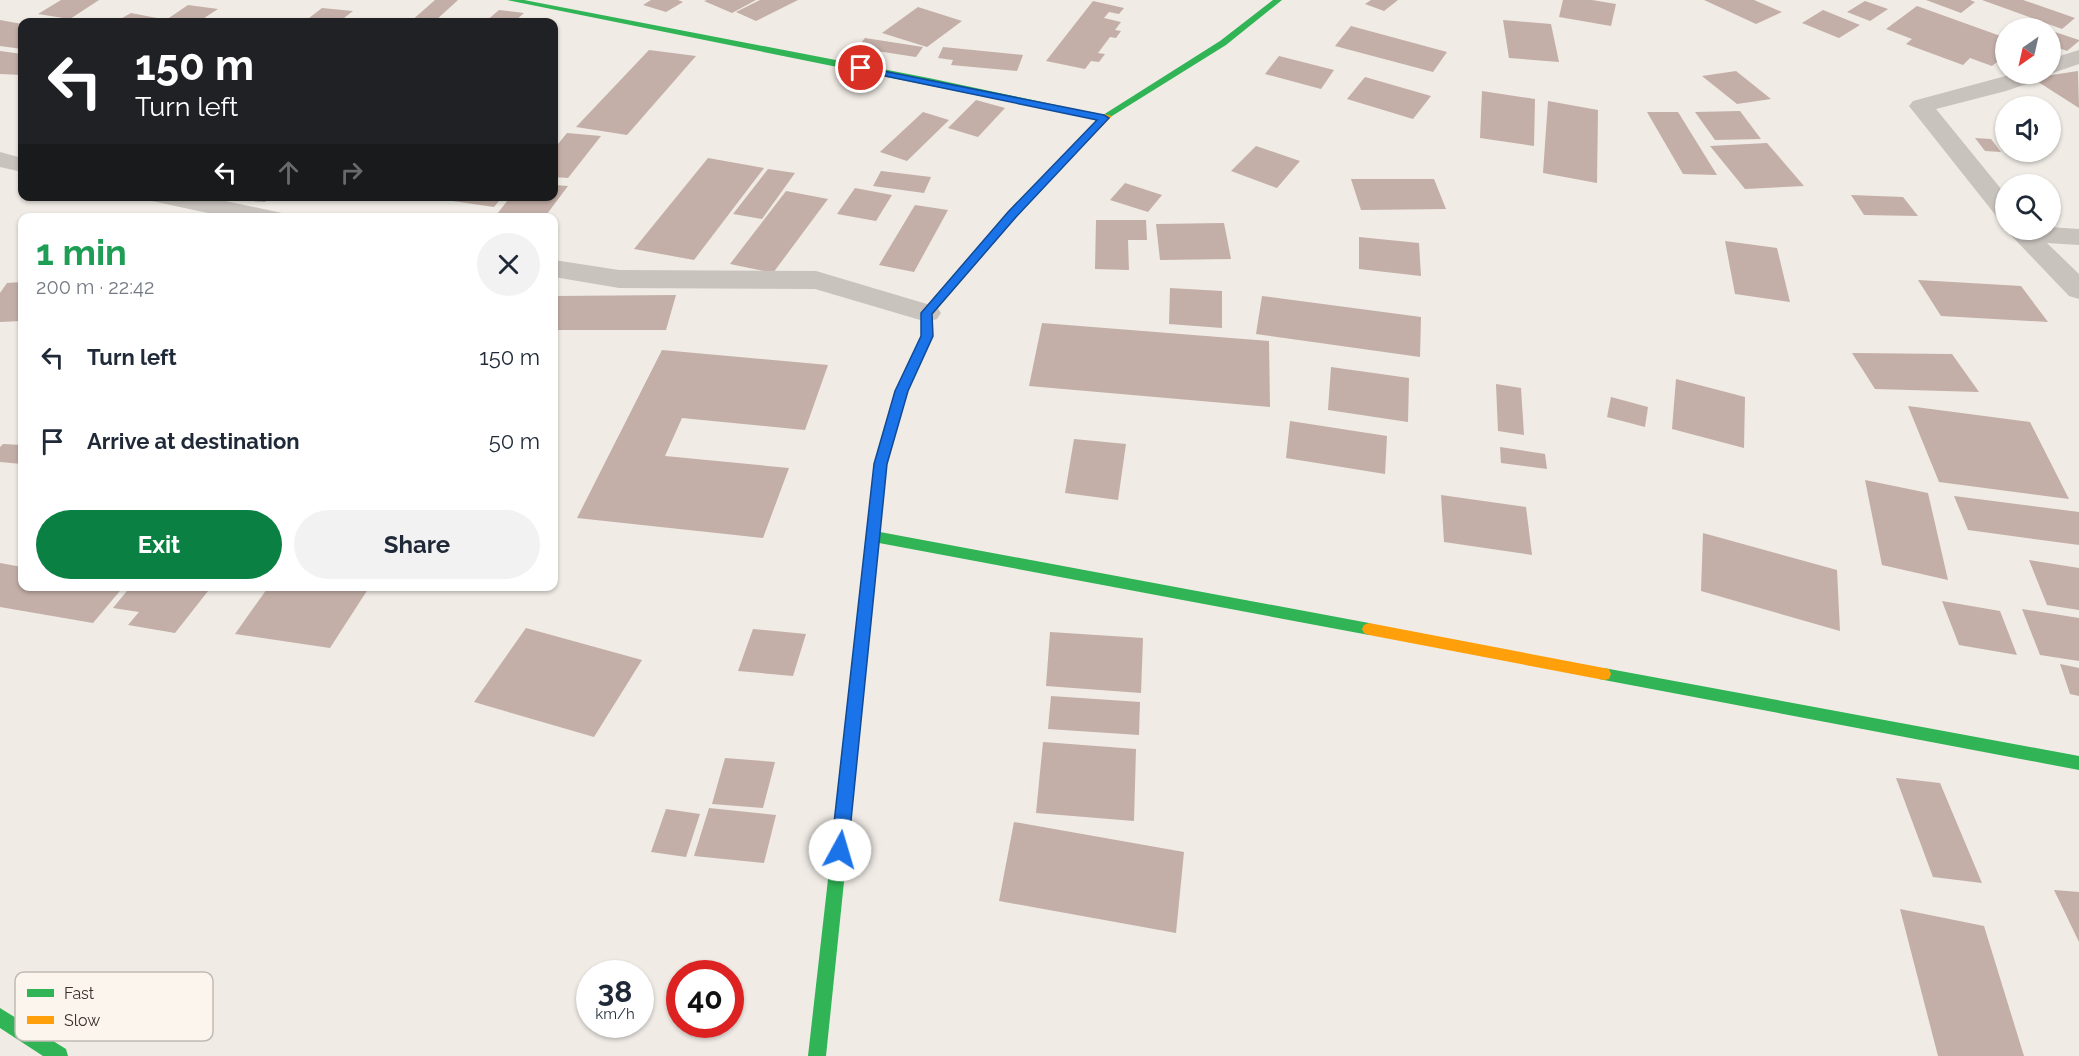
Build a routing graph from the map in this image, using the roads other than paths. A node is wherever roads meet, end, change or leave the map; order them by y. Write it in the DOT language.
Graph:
graph roads {
  1 [pos="511,0"];
  2 [pos="1278,0"];
  3 [pos="2079,57"];
  4 [pos="2061,63"];
  5 [pos="2004,84"];
  6 [pos="1104,118"];
  7 [pos="0,159"];
  8 [pos="18,164"];
  9 [pos="1995,198"];
  10 [pos="186,201"];
  11 [pos="248,213"];
  12 [pos="2061,235"];
  13 [pos="2079,237"];
  14 [pos="2030,240"];
  15 [pos="558,270"];
  16 [pos="2079,290"];
  17 [pos="927,313"];
  18 [pos="873,536"];
  19 [pos="2079,763"];
  20 [pos="0,1017"];
  21 [pos="15,1027"];
  22 [pos="36,1041"];
  23 [pos="59,1056"];
  24 [pos="817,1056"];
  1 -- 6 [label="street"];
  2 -- 6 [label="street"];
  3 -- 4 [label="street"];
  5 -- 9 [label="street"];
  6 -- 17 [label="street"];
  7 -- 8 [label="street"];
  10 -- 11 [label="street"];
  12 -- 13 [label="street"];
  14 -- 16 [label="street"];
  15 -- 17 [label="street"];
  17 -- 18 [label="street"];
  18 -- 19 [label="street"];
  18 -- 24 [label="street"];
  20 -- 21 [label="street"];
  22 -- 23 [label="street"];
}
